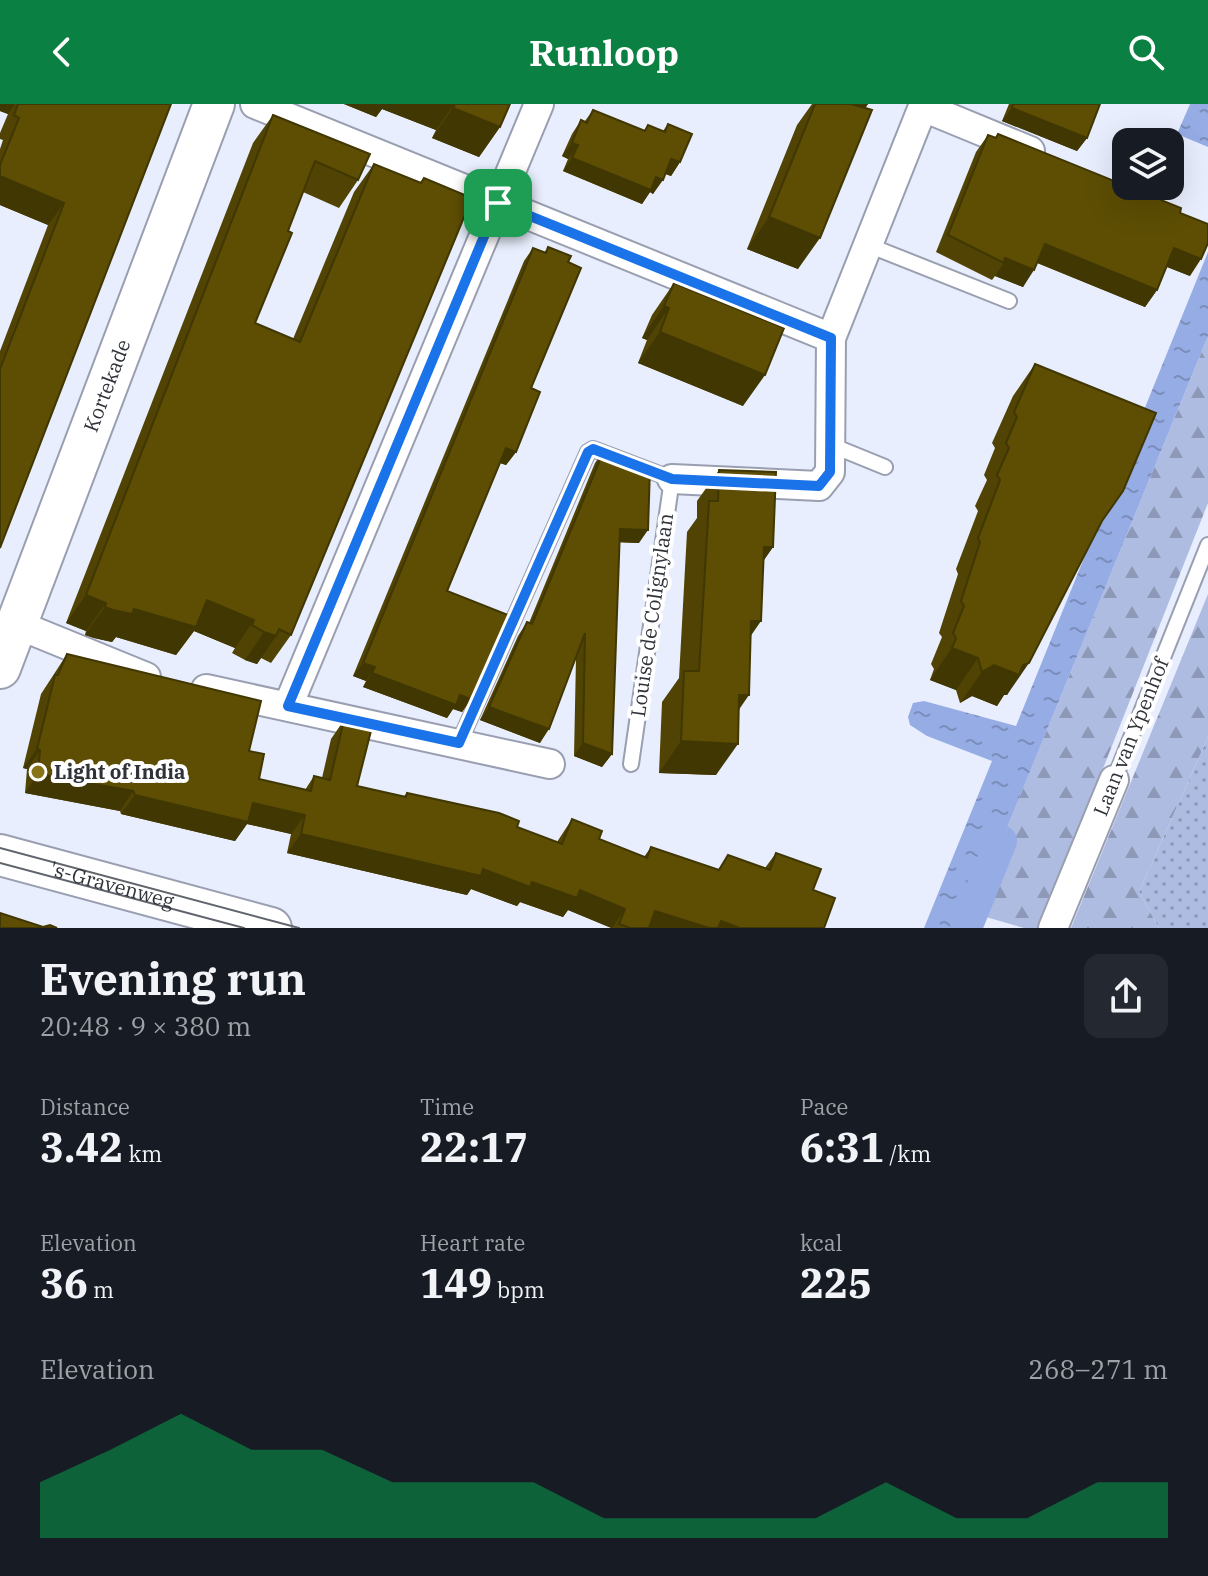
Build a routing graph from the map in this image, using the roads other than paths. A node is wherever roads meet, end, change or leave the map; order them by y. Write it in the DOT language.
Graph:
graph roads {
  1 [pos="214,104"];
  2 [pos="255,104"];
  3 [pos="539,104"];
  4 [pos="923,106"];
  5 [pos="1062,164"];
  6 [pos="498,203"];
  7 [pos="868,245"];
  8 [pos="1009,301"];
  9 [pos="831,338"];
  10 [pos="831,445"];
  11 [pos="885,467"];
  12 [pos="672,479"];
  13 [pos="1208,545"];
  14 [pos="16,624"];
  15 [pos="0,668"];
  16 [pos="288,706"];
  17 [pos="459,743"];
  18 [pos="550,764"];
  19 [pos="631,764"];
  20 [pos="1114,780"];
  21 [pos="0,855"];
  22 [pos="271,928"];
  23 [pos="1053,928"];
  1 -- 14 [label="street, Kortekade"];
  2 -- 6 [label="street"];
  3 -- 6 [label="street"];
  4 -- 5 [label="street"];
  4 -- 7 [label="street"];
  6 -- 9 [label="street"];
  6 -- 16 [label="street"];
  7 -- 8 [label="lane"];
  7 -- 9 [label="street"];
  9 -- 10 [label="street"];
  10 -- 11 [label="lane"];
  10 -- 12 [label="street"];
  12 -- 17 [label="lane"];
  12 -- 19 [label="lane, Louise de Colignylaan"];
  13 -- 20 [label="lane, Laan van Ypenhof"];
  14 -- 15 [label="street, Kortekade"];
  14 -- 16 [label="street"];
  16 -- 17 [label="street"];
  17 -- 18 [label="street"];
  20 -- 23 [label="street, Laan van Ypenhof"];
  21 -- 22 [label="street, 's-Gravenweg"];
}
